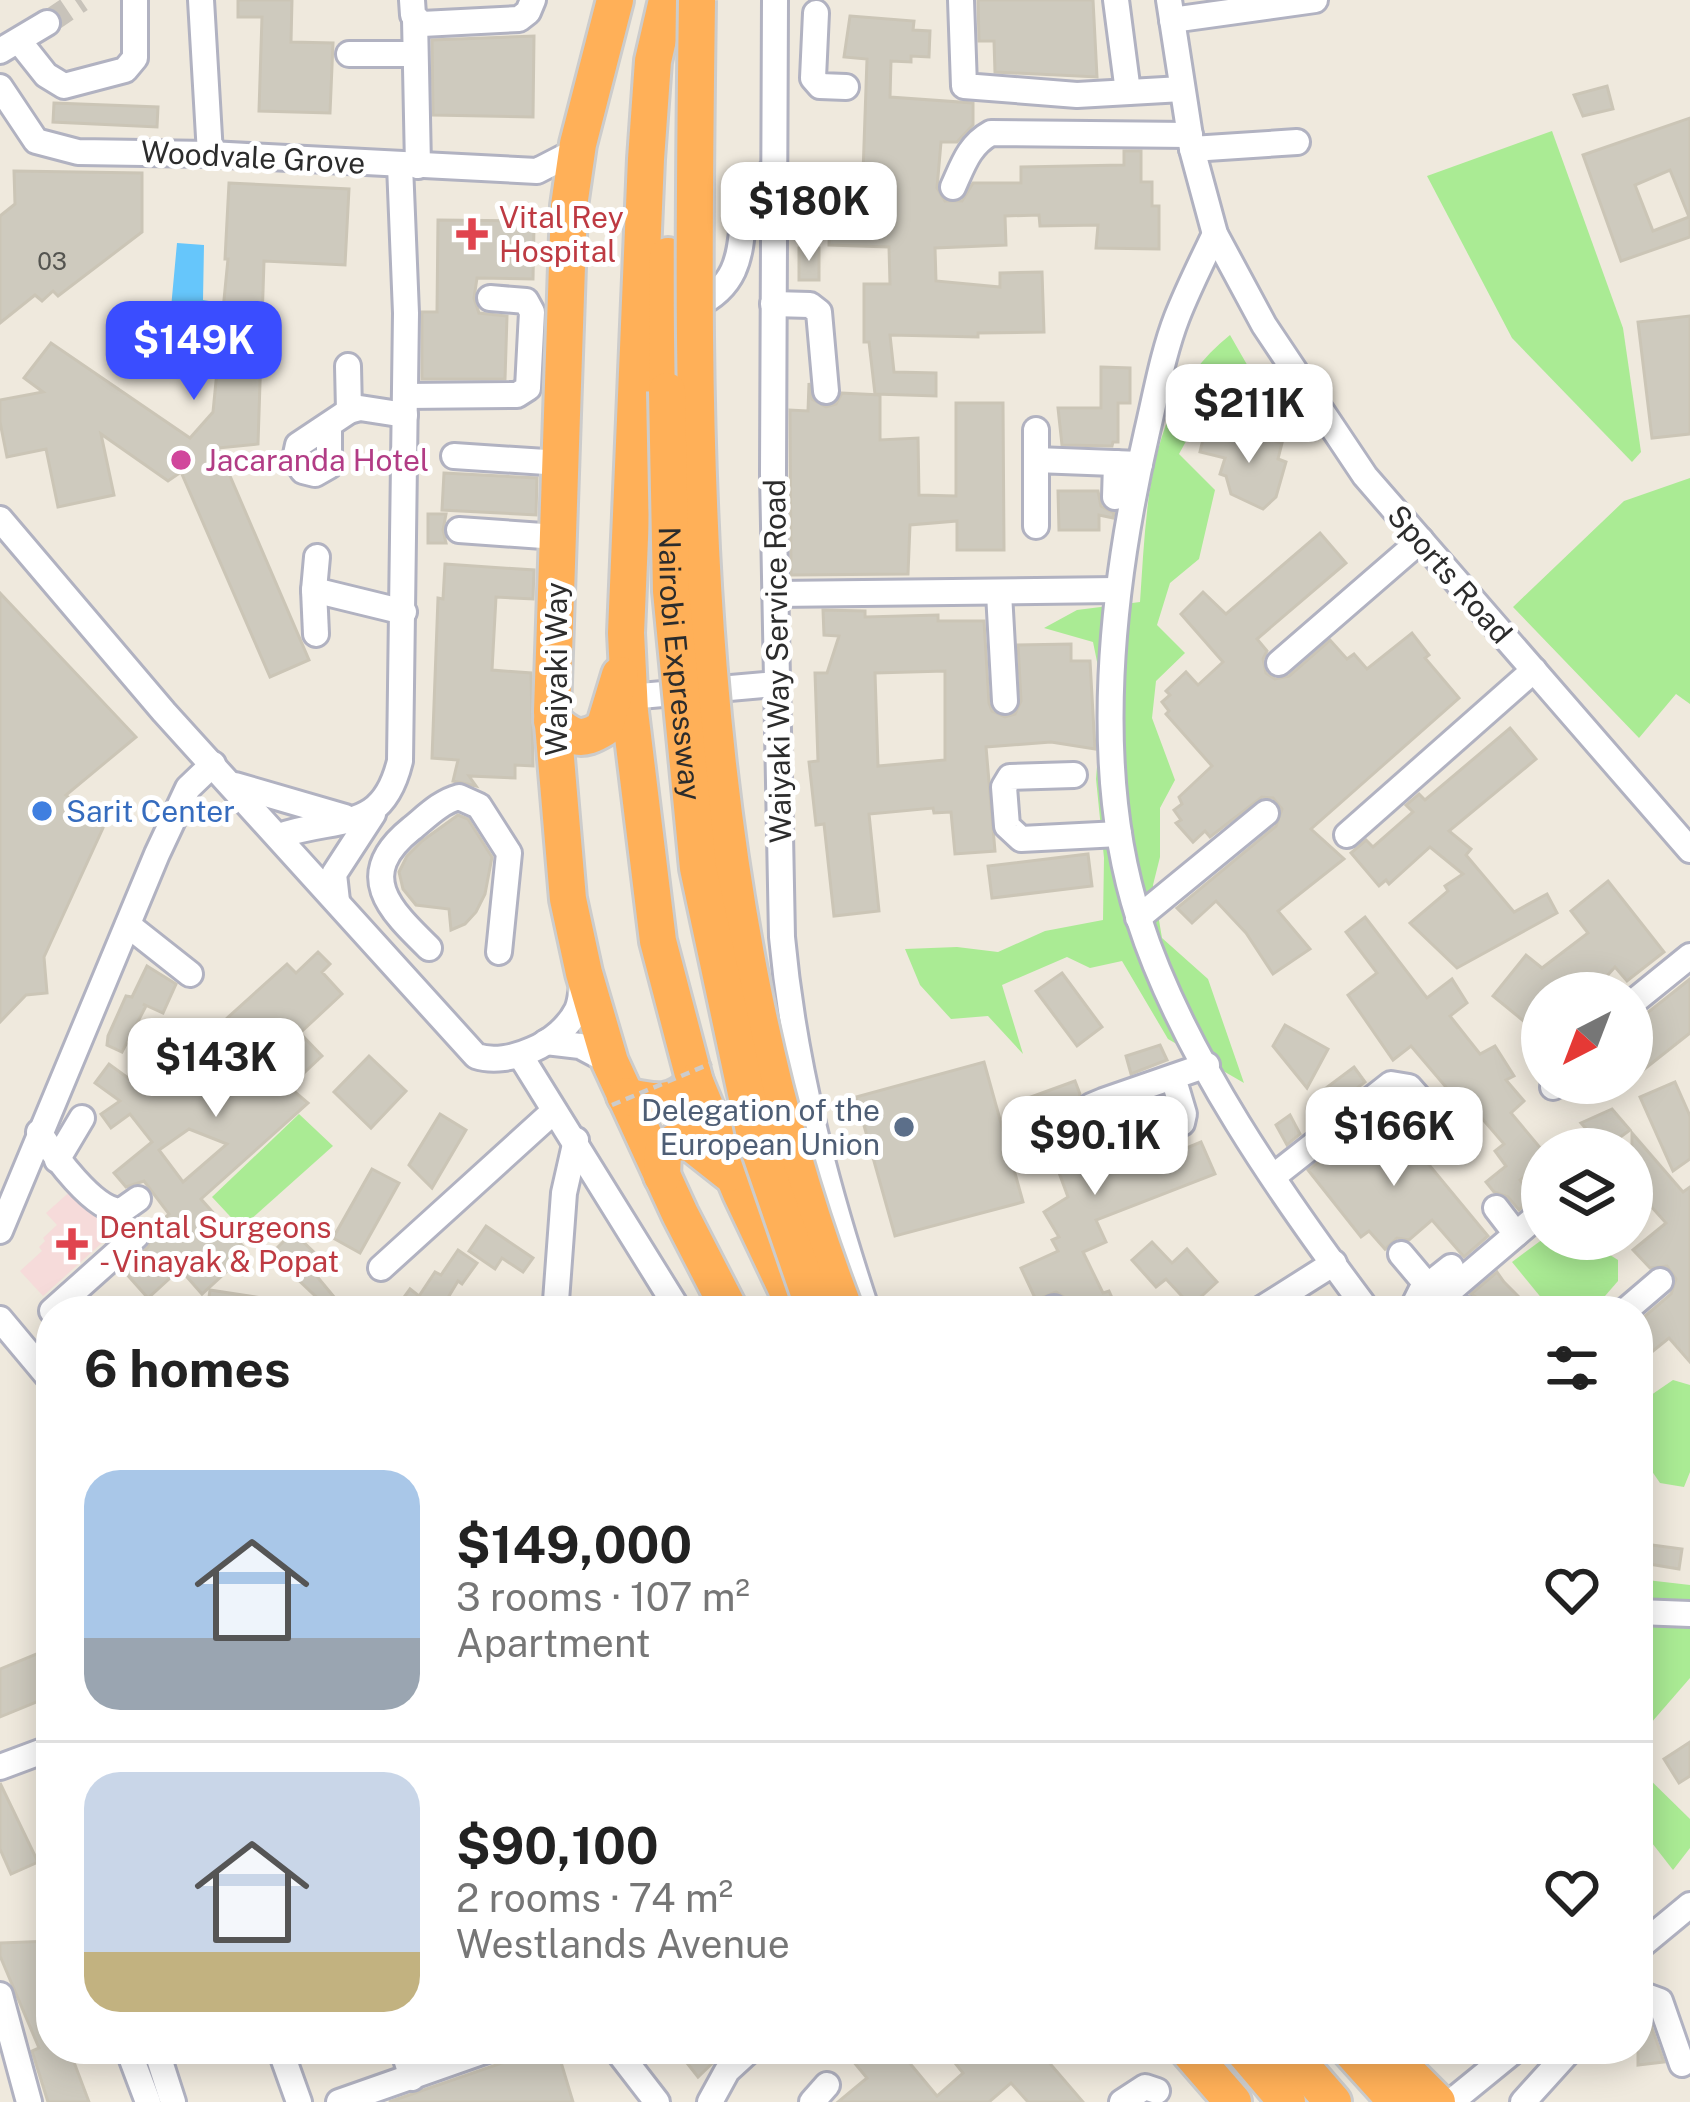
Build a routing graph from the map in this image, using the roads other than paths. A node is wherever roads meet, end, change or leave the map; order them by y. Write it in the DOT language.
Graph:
graph roads {
  1 [pos="135,0"];
  2 [pos="201,0"];
  3 [pos="533,0"];
  4 [pos="614,0"];
  5 [pos="776,0"];
  6 [pos="961,0"];
  7 [pos="1116,0"];
  8 [pos="1315,0"];
  9 [pos="667,2"];
  10 [pos="413,9"];
  11 [pos="1170,10"];
  12 [pos="816,13"];
  13 [pos="47,22"];
  14 [pos="9,46"];
  15 [pos="349,54"];
  16 [pos="415,54"];
  17 [pos="776,73"];
  18 [pos="813,74"];
  19 [pos="846,87"];
  20 [pos="1182,88"];
  21 [pos="1,90"];
  22 [pos="1129,92"];
  23 [pos="1191,142"];
  24 [pos="1297,142"];
  25 [pos="578,144"];
  26 [pos="210,154"];
  27 [pos="409,165"];
  28 [pos="776,170"];
  29 [pos="537,171"];
  30 [pos="953,187"];
  31 [pos="569,206"];
  32 [pos="1215,234"];
  33 [pos="490,298"];
  34 [pos="773,304"];
  35 [pos="695,306"];
  36 [pos="348,365"];
  37 [pos="826,391"];
  38 [pos="405,405"];
  39 [pos="1036,430"];
  40 [pos="454,456"];
  41 [pos="1036,460"];
  42 [pos="561,463"];
  43 [pos="1128,463"];
  44 [pos="1115,497"];
  45 [pos="0,519"];
  46 [pos="1036,526"];
  47 [pos="459,530"];
  48 [pos="557,537"];
  49 [pos="1420,540"];
  50 [pos="317,557"];
  51 [pos="314,590"];
  52 [pos="1117,590"];
  53 [pos="999,592"];
  54 [pos="775,594"];
  55 [pos="404,612"];
  56 [pos="626,633"];
  57 [pos="316,634"];
  58 [pos="1279,663"];
  59 [pos="1534,670"];
  60 [pos="776,684"];
  61 [pos="694,690"];
  62 [pos="629,697"];
  63 [pos="1005,701"];
  64 [pos="164,712"];
  65 [pos="552,721"];
  66 [pos="213,764"];
  67 [pos="1074,775"];
  68 [pos="237,789"];
  69 [pos="183,798"];
  70 [pos="367,812"];
  71 [pos="1266,813"];
  72 [pos="1120,834"];
  73 [pos="1347,835"];
  74 [pos="279,836"];
  75 [pos="401,837"];
  76 [pos="1690,850"];
  77 [pos="337,902"];
  78 [pos="1138,918"];
  79 [pos="128,925"];
  80 [pos="429,948"];
  81 [pos="499,952"];
  82 [pos="1690,956"];
  83 [pos="584,973"];
  84 [pos="190,974"];
  85 [pos="1690,974"];
  86 [pos="1653,986"];
  87 [pos="1653,1004"];
  88 [pos="546,1042"];
  89 [pos="520,1055"];
  90 [pos="610,1062"];
  91 [pos="1207,1065"];
  92 [pos="707,1071"];
  93 [pos="1173,1077"];
  94 [pos="619,1101"];
  95 [pos="554,1111"];
  96 [pos="82,1118"];
  97 [pos="39,1132"];
  98 [pos="576,1140"];
  99 [pos="1459,1144"];
  100 [pos="57,1160"];
  101 [pos="662,1176"];
  102 [pos="1274,1176"];
  103 [pos="734,1177"];
  104 [pos="138,1198"];
  105 [pos="1496,1208"];
  106 [pos="1521,1230"];
  107 [pos="0,1231"];
  108 [pos="1516,1234"];
  109 [pos="136,1236"];
  110 [pos="1402,1254"];
  111 [pos="1334,1263"];
  112 [pos="1451,1267"];
  113 [pos="381,1268"];
  114 [pos="1660,1280"];
  115 [pos="71,1296"];
  116 [pos="555,1296"];
  117 [pos="670,1296"];
  118 [pos="722,1296"];
  119 [pos="790,1296"];
  120 [pos="810,1296"];
  121 [pos="839,1296"];
  122 [pos="862,1296"];
  123 [pos="1282,1296"];
  124 [pos="1357,1296"];
  125 [pos="1425,1296"];
  126 [pos="1429,1296"];
  127 [pos="1431,1296"];
  128 [pos="1642,1296"];
  129 [pos="0,1319"];
  130 [pos="36,1357"];
  131 [pos="1653,1613"];
  132 [pos="1690,1614"];
  133 [pos="36,1754"];
  134 [pos="0,1767"];
  135 [pos="1690,1905"];
  136 [pos="1653,1936"];
  137 [pos="0,1996"];
  138 [pos="1653,1998"];
  139 [pos="134,2064"];
  140 [pos="161,2064"];
  141 [pos="285,2064"];
  142 [pos="408,2064"];
  143 [pos="450,2064"];
  144 [pos="628,2064"];
  145 [pos="735,2064"];
  146 [pos="1199,2064"];
  147 [pos="1255,2064"];
  148 [pos="1300,2064"];
  149 [pos="1363,2064"];
  150 [pos="1399,2064"];
  151 [pos="1498,2064"];
  152 [pos="1557,2064"];
  153 [pos="1682,2064"];
  154 [pos="412,2078"];
  155 [pos="1157,2091"];
  156 [pos="350,2100"];
  157 [pos="29,2102"];
  158 [pos="148,2102"];
  159 [pos="173,2102"];
  160 [pos="299,2102"];
  161 [pos="657,2102"];
  162 [pos="710,2102"];
  163 [pos="1122,2102"];
  164 [pos="1233,2102"];
  165 [pos="1287,2102"];
  166 [pos="1333,2102"];
  167 [pos="1397,2102"];
  168 [pos="1437,2102"];
  169 [pos="1451,2102"];
  170 [pos="1523,2102"];
  1 -- 14 [label="street"];
  2 -- 26 [label="street"];
  3 -- 10 [label="street"];
  4 -- 25 [label="highway, Waiyaki Way"];
  5 -- 17 [label="street, Waiyaki Way Service Road"];
  6 -- 22 [label="street"];
  7 -- 22 [label="street"];
  8 -- 11 [label="street"];
  9 -- 35 [label="highway, Nairobi Expressway, bridge"];
  9 -- 56 [label="highway"];
  9 -- 61 [label="highway, Nairobi Expressway, bridge"];
  10 -- 16 [label="street"];
  11 -- 20 [label="street, Sports Road"];
  12 -- 18 [label="street"];
  13 -- 14 [label="street"];
  15 -- 16 [label="street"];
  16 -- 27 [label="street"];
  17 -- 18 [label="street"];
  17 -- 28 [label="street, Waiyaki Way Service Road"];
  18 -- 19 [label="street"];
  20 -- 22 [label="street"];
  20 -- 23 [label="street, Sports Road"];
  21 -- 26 [label="street, Woodvale Grove"];
  23 -- 24 [label="street"];
  23 -- 30 [label="street"];
  23 -- 32 [label="street, Sports Road"];
  25 -- 29 [label="street"];
  25 -- 31 [label="highway, Waiyaki Way"];
  26 -- 27 [label="street, Woodvale Grove"];
  27 -- 29 [label="street, Woodvale Grove"];
  27 -- 38 [label="street"];
  28 -- 34 [label="street, Waiyaki Way Service Road"];
  28 -- 35 [label="street"];
  29 -- 31 [label="street"];
  31 -- 42 [label="highway, Waiyaki Way"];
  32 -- 43 [label="street"];
  32 -- 49 [label="street, Sports Road"];
  33 -- 38 [label="street"];
  34 -- 37 [label="street"];
  34 -- 54 [label="street, Waiyaki Way Service Road"];
  35 -- 61 [label="highway, Nairobi Expressway, bridge"];
  36 -- 38 [label="street"];
  38 -- 55 [label="street"];
  39 -- 41 [label="street"];
  40 -- 42 [label="street"];
  41 -- 43 [label="street"];
  41 -- 46 [label="street"];
  42 -- 48 [label="highway, Waiyaki Way"];
  43 -- 44 [label="street"];
  43 -- 52 [label="street"];
  45 -- 64 [label="street"];
  47 -- 48 [label="street"];
  48 -- 65 [label="highway, Waiyaki Way"];
  49 -- 58 [label="street"];
  49 -- 59 [label="street, Sports Road"];
  50 -- 51 [label="street"];
  51 -- 55 [label="street"];
  51 -- 57 [label="street"];
  52 -- 53 [label="street"];
  52 -- 72 [label="street"];
  53 -- 54 [label="street"];
  53 -- 63 [label="street"];
  54 -- 60 [label="street, Waiyaki Way Service Road"];
  55 -- 70 [label="street"];
  56 -- 62 [label="highway"];
  56 -- 65 [label="highway"];
  59 -- 73 [label="street"];
  59 -- 76 [label="street, Sports Road"];
  60 -- 61 [label="street"];
  60 -- 122 [label="street, Waiyaki Way Service Road"];
  61 -- 62 [label="street"];
  61 -- 120 [label="highway, Nairobi Expressway, bridge"];
  61 -- 121 [label="highway, Nairobi Expressway, bridge"];
  62 -- 92 [label="highway"];
  64 -- 66 [label="street"];
  64 -- 69 [label="street"];
  65 -- 83 [label="highway, Waiyaki Way"];
  66 -- 68 [label="street"];
  66 -- 69 [label="street"];
  67 -- 72 [label="street"];
  68 -- 69 [label="street"];
  68 -- 70 [label="street"];
  68 -- 74 [label="street"];
  69 -- 79 [label="street"];
  70 -- 74 [label="street"];
  70 -- 75 [label="street"];
  70 -- 77 [label="street"];
  71 -- 78 [label="street"];
  72 -- 78 [label="street"];
  74 -- 77 [label="street"];
  75 -- 80 [label="street"];
  75 -- 81 [label="street"];
  77 -- 89 [label="street"];
  78 -- 91 [label="street"];
  79 -- 84 [label="street"];
  79 -- 97 [label="street"];
  82 -- 86 [label="street"];
  83 -- 88 [label="street"];
  83 -- 90 [label="highway, Waiyaki Way"];
  85 -- 87 [label="street"];
  88 -- 89 [label="street"];
  88 -- 90 [label="street"];
  89 -- 95 [label="street"];
  90 -- 94 [label="highway, Waiyaki Way"];
  91 -- 93 [label="street"];
  91 -- 102 [label="street"];
  92 -- 94 [label="highway"];
  92 -- 103 [label="highway"];
  94 -- 101 [label="highway, Waiyaki Way"];
  95 -- 98 [label="street"];
  95 -- 113 [label="street"];
  96 -- 100 [label="street"];
  97 -- 100 [label="street"];
  97 -- 107 [label="street"];
  98 -- 116 [label="street"];
  98 -- 117 [label="street"];
  99 -- 102 [label="street"];
  100 -- 104 [label="street"];
  101 -- 103 [label="highway"];
  101 -- 118 [label="highway, Waiyaki Way"];
  102 -- 111 [label="street"];
  103 -- 119 [label="highway"];
  105 -- 108 [label="street"];
  106 -- 108 [label="street"];
  108 -- 127 [label="street"];
  109 -- 115 [label="street"];
  110 -- 125 [label="street"];
  111 -- 123 [label="street"];
  111 -- 124 [label="street"];
  112 -- 126 [label="street"];
  114 -- 128 [label="street"];
  129 -- 130 [label="street"];
  131 -- 132 [label="street"];
  133 -- 134 [label="street"];
  135 -- 136 [label="street"];
  137 -- 157 [label="street"];
  138 -- 153 [label="street"];
  139 -- 158 [label="street"];
  140 -- 159 [label="street"];
  141 -- 160 [label="street"];
  142 -- 154 [label="street"];
  143 -- 154 [label="street"];
  144 -- 161 [label="street"];
  145 -- 162 [label="street"];
  146 -- 164 [label="highway"];
  147 -- 165 [label="highway"];
  148 -- 166 [label="highway"];
  149 -- 167 [label="highway"];
  150 -- 168 [label="highway"];
  151 -- 169 [label="street"];
  152 -- 170 [label="street"];
  154 -- 156 [label="street"];
  155 -- 163 [label="street"];
}
